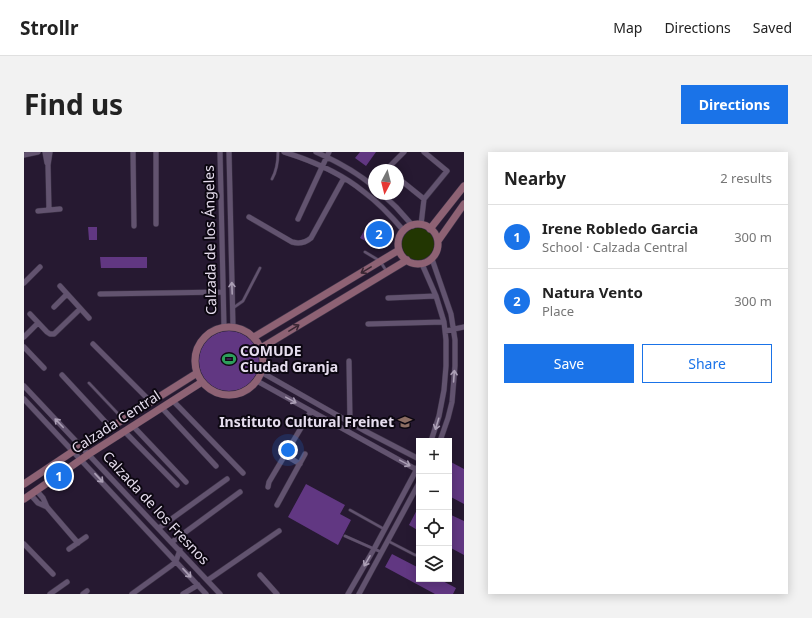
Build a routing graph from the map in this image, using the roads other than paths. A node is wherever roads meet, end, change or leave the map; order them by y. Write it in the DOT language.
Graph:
graph roads {
  1 [pos="38,152"];
  2 [pos="45,152"];
  3 [pos="50,152"];
  4 [pos="133,152"];
  5 [pos="156,152"];
  6 [pos="220,152"];
  7 [pos="228,152"];
  8 [pos="278,152"];
  9 [pos="284,152"];
  10 [pos="316,152"];
  11 [pos="404,152"];
  12 [pos="424,152"];
  13 [pos="328,154"];
  14 [pos="24,155"];
  15 [pos="392,164"];
  16 [pos="48,165"];
  17 [pos="323,166"];
  18 [pos="344,178"];
  19 [pos="272,179"];
  20 [pos="368,182"];
  21 [pos="404,183"];
  22 [pos="464,186"];
  23 [pos="368,189"];
  24 [pos="364,192"];
  25 [pos="424,199"];
  26 [pos="388,200"];
  27 [pos="464,204"];
  28 [pos="60,209"];
  29 [pos="49,210"];
  30 [pos="38,211"];
  31 [pos="249,217"];
  32 [pos="298,219"];
  33 [pos="156,224"];
  34 [pos="421,225"];
  35 [pos="134,226"];
  36 [pos="413,226"];
  37 [pos="430,229"];
  38 [pos="404,231"];
  39 [pos="438,241"];
  40 [pos="399,250"];
  41 [pos="365,252"];
  42 [pos="432,259"];
  43 [pos="407,260"];
  44 [pos="380,261"];
  45 [pos="422,264"];
  46 [pos="40,267"];
  47 [pos="260,268"];
  48 [pos="387,272"];
  49 [pos="24,283"];
  50 [pos="60,286"];
  51 [pos="223,292"];
  52 [pos="67,294"];
  53 [pos="100,294"];
  54 [pos="436,296"];
  55 [pos="388,298"];
  56 [pos="54,307"];
  57 [pos="233,308"];
  58 [pos="80,309"];
  59 [pos="30,314"];
  60 [pos="89,318"];
  61 [pos="444,322"];
  62 [pos="38,323"];
  63 [pos="368,324"];
  64 [pos="224,327"];
  65 [pos="233,327"];
  66 [pos="464,327"];
  67 [pos="454,329"];
  68 [pos="445,331"];
  69 [pos="24,337"];
  70 [pos="254,337"];
  71 [pos="93,344"];
  72 [pos="261,348"];
  73 [pos="25,351"];
  74 [pos="349,361"];
  75 [pos="44,368"];
  76 [pos="261,372"];
  77 [pos="197,374"];
  78 [pos="62,375"];
  79 [pos="257,381"];
  80 [pos="202,382"];
  81 [pos="89,383"];
  82 [pos="24,386"];
  83 [pos="24,399"];
  84 [pos="442,400"];
  85 [pos="173,401"];
  86 [pos="151,402"];
  87 [pos="452,402"];
  88 [pos="162,408"];
  89 [pos="311,411"];
  90 [pos="123,420"];
  91 [pos="350,422"];
  92 [pos="133,426"];
  93 [pos="111,428"];
  94 [pos="365,431"];
  95 [pos="125,432"];
  96 [pos="432,438"];
  97 [pos="441,438"];
  98 [pos="361,439"];
  99 [pos="82,446"];
  100 [pos="74,451"];
  101 [pos="89,454"];
  102 [pos="305,454"];
  103 [pos="285,455"];
  104 [pos="416,457"];
  105 [pos="81,460"];
  106 [pos="300,464"];
  107 [pos="216,466"];
  108 [pos="416,467"];
  109 [pos="416,472"];
  110 [pos="242,473"];
  111 [pos="227,479"];
  112 [pos="186,482"];
  113 [pos="24,484"];
  114 [pos="177,486"];
  115 [pos="268,487"];
  116 [pos="416,489"];
  117 [pos="240,492"];
  118 [pos="30,494"];
  119 [pos="278,505"];
  120 [pos="397,508"];
  121 [pos="350,510"];
  122 [pos="404,512"];
  123 [pos="159,528"];
  124 [pos="385,529"];
  125 [pos="279,531"];
  126 [pos="345,536"];
  127 [pos="86,537"];
  128 [pos="388,541"];
  129 [pos="172,542"];
  130 [pos="78,543"];
  131 [pos="24,544"];
  132 [pos="69,549"];
  133 [pos="374,549"];
  134 [pos="180,550"];
  135 [pos="382,553"];
  136 [pos="416,555"];
  137 [pos="176,561"];
  138 [pos="53,574"];
  139 [pos="260,575"];
  140 [pos="208,580"];
  141 [pos="67,582"];
  142 [pos="198,585"];
  143 [pos="50,594"];
  144 [pos="132,594"];
  145 [pos="183,594"];
  146 [pos="206,594"];
  147 [pos="220,594"];
  148 [pos="277,594"];
  149 [pos="348,594"];
  150 [pos="359,594"];
  1 -- 14 [label="street"];
  2 -- 16 [label="street"];
  3 -- 16 [label="street"];
  4 -- 35 [label="street"];
  5 -- 33 [label="street"];
  6 -- 51 [label="street, Calzada de los Ángeles"];
  57 -- 7 [label="street, Calzada de los Ángeles, one-way"];
  8 -- 19 [label="lane"];
  9 -- 17 [label="street"];
  10 -- 13 [label="street"];
  11 -- 15 [label="street"];
  12 -- 25 [label="street"];
  13 -- 17 [label="street"];
  13 -- 20 [label="street"];
  16 -- 29 [label="street"];
  17 -- 18 [label="street"];
  17 -- 32 [label="street"];
  18 -- 24 [label="street"];
  18 -- 31 [label="street"];
  21 -- 25 [label="street"];
  22 -- 37 [label="street"];
  23 -- 24 [label="street"];
  24 -- 38 [label="street"];
  25 -- 34 [label="street"];
  26 -- 36 [label="street"];
  27 -- 39 [label="street"];
  28 -- 29 [label="street"];
  29 -- 30 [label="street"];
  34 -- 36 [label="street"];
  34 -- 37 [label="street"];
  36 -- 38 [label="street"];
  37 -- 39 [label="street"];
  38 -- 40 [label="street"];
  39 -- 42 [label="street"];
  40 -- 43 [label="street"];
  40 -- 44 [label="street"];
  41 -- 44 [label="lane"];
  42 -- 45 [label="street"];
  42 -- 67 [label="street"];
  43 -- 45 [label="street"];
  43 -- 48 [label="street"];
  44 -- 48 [label="lane"];
  44 -- 70 [label="street, one-way"];
  45 -- 54 [label="street"];
  46 -- 49 [label="street"];
  47 -- 57 [label="lane"];
  72 -- 48 [label="street, one-way"];
  50 -- 52 [label="street"];
  51 -- 53 [label="street"];
  51 -- 64 [label="street, Calzada de los Ángeles"];
  52 -- 56 [label="street"];
  52 -- 58 [label="street"];
  54 -- 55 [label="street"];
  54 -- 61 [label="street"];
  57 -- 65 [label="street, Calzada de los Ángeles"];
  58 -- 60 [label="street"];
  58 -- 62 [label="street"];
  59 -- 62 [label="street"];
  61 -- 63 [label="street"];
  61 -- 68 [label="street"];
  62 -- 69 [label="street"];
  64 -- 65 [label="street"];
  64 -- 77 [label="street"];
  65 -- 70 [label="street"];
  66 -- 67 [label="street"];
  67 -- 68 [label="street"];
  87 -- 67 [label="street, one-way"];
  68 -- 84 [label="street"];
  70 -- 72 [label="street"];
  71 -- 86 [label="street"];
  72 -- 76 [label="street"];
  73 -- 75 [label="street"];
  74 -- 91 [label="street"];
  76 -- 79 [label="street"];
  76 -- 91 [label="street"];
  77 -- 80 [label="street"];
  77 -- 86 [label="street, Calzada Central"];
  78 -- 93 [label="street"];
  79 -- 80 [label="street"];
  79 -- 89 [label="street, one-way"];
  80 -- 85 [label="street, Calzada Central"];
  81 -- 90 [label="lane"];
  99 -- 82 [label="street, Calzada de los Fresnos, one-way"];
  83 -- 100 [label="street, Calzada de los Fresnos"];
  84 -- 87 [label="street"];
  84 -- 96 [label="street, one-way"];
  85 -- 88 [label="street, Calzada Central"];
  85 -- 110 [label="street"];
  86 -- 90 [label="street, Calzada Central"];
  87 -- 97 [label="street"];
  88 -- 92 [label="street, Calzada Central"];
  88 -- 107 [label="street"];
  89 -- 98 [label="street"];
  89 -- 103 [label="street"];
  90 -- 93 [label="street, Calzada Central"];
  91 -- 94 [label="street"];
  92 -- 95 [label="street, Calzada Central"];
  92 -- 112 [label="street"];
  93 -- 99 [label="street, Calzada Central"];
  94 -- 98 [label="street"];
  94 -- 104 [label="street"];
  95 -- 101 [label="street, Calzada Central"];
  95 -- 114 [label="street"];
  98 -- 108 [label="street, one-way"];
  99 -- 100 [label="street, Calzada Central"];
  99 -- 101 [label="street, Calzada de los Fresnos"];
  100 -- 105 [label="street, Calzada de los Fresnos"];
  100 -- 113 [label="street, Calzada Central"];
  101 -- 105 [label="street, Calzada Central"];
  101 -- 123 [label="street, Calzada de los Fresnos"];
  102 -- 106 [label="street"];
  103 -- 106 [label="street"];
  103 -- 115 [label="street"];
  105 -- 118 [label="street, Calzada Central"];
  105 -- 137 [label="street, Calzada de los Fresnos, one-way"];
  106 -- 119 [label="street"];
  109 -- 120 [label="street"];
  111 -- 123 [label="street"];
  116 -- 122 [label="street"];
  117 -- 129 [label="street"];
  118 -- 130 [label="street"];
  120 -- 122 [label="street"];
  120 -- 124 [label="street"];
  121 -- 124 [label="lane"];
  122 -- 128 [label="street"];
  123 -- 129 [label="street, Calzada de los Fresnos"];
  124 -- 133 [label="street"];
  125 -- 140 [label="street"];
  126 -- 133 [label="lane"];
  127 -- 130 [label="street"];
  128 -- 135 [label="street"];
  128 -- 136 [label="lane"];
  129 -- 134 [label="street, Calzada de los Fresnos"];
  130 -- 132 [label="street"];
  131 -- 138 [label="street"];
  133 -- 135 [label="lane"];
  133 -- 149 [label="street, one-way"];
  134 -- 137 [label="street"];
  134 -- 140 [label="street, Calzada de los Fresnos"];
  135 -- 150 [label="street"];
  137 -- 142 [label="street, Calzada de los Fresnos, one-way"];
  137 -- 144 [label="street"];
  139 -- 148 [label="street"];
  140 -- 147 [label="street, Calzada de los Fresnos"];
  141 -- 143 [label="street"];
  142 -- 145 [label="street"];
  142 -- 146 [label="street, Calzada de los Fresnos"];
}
